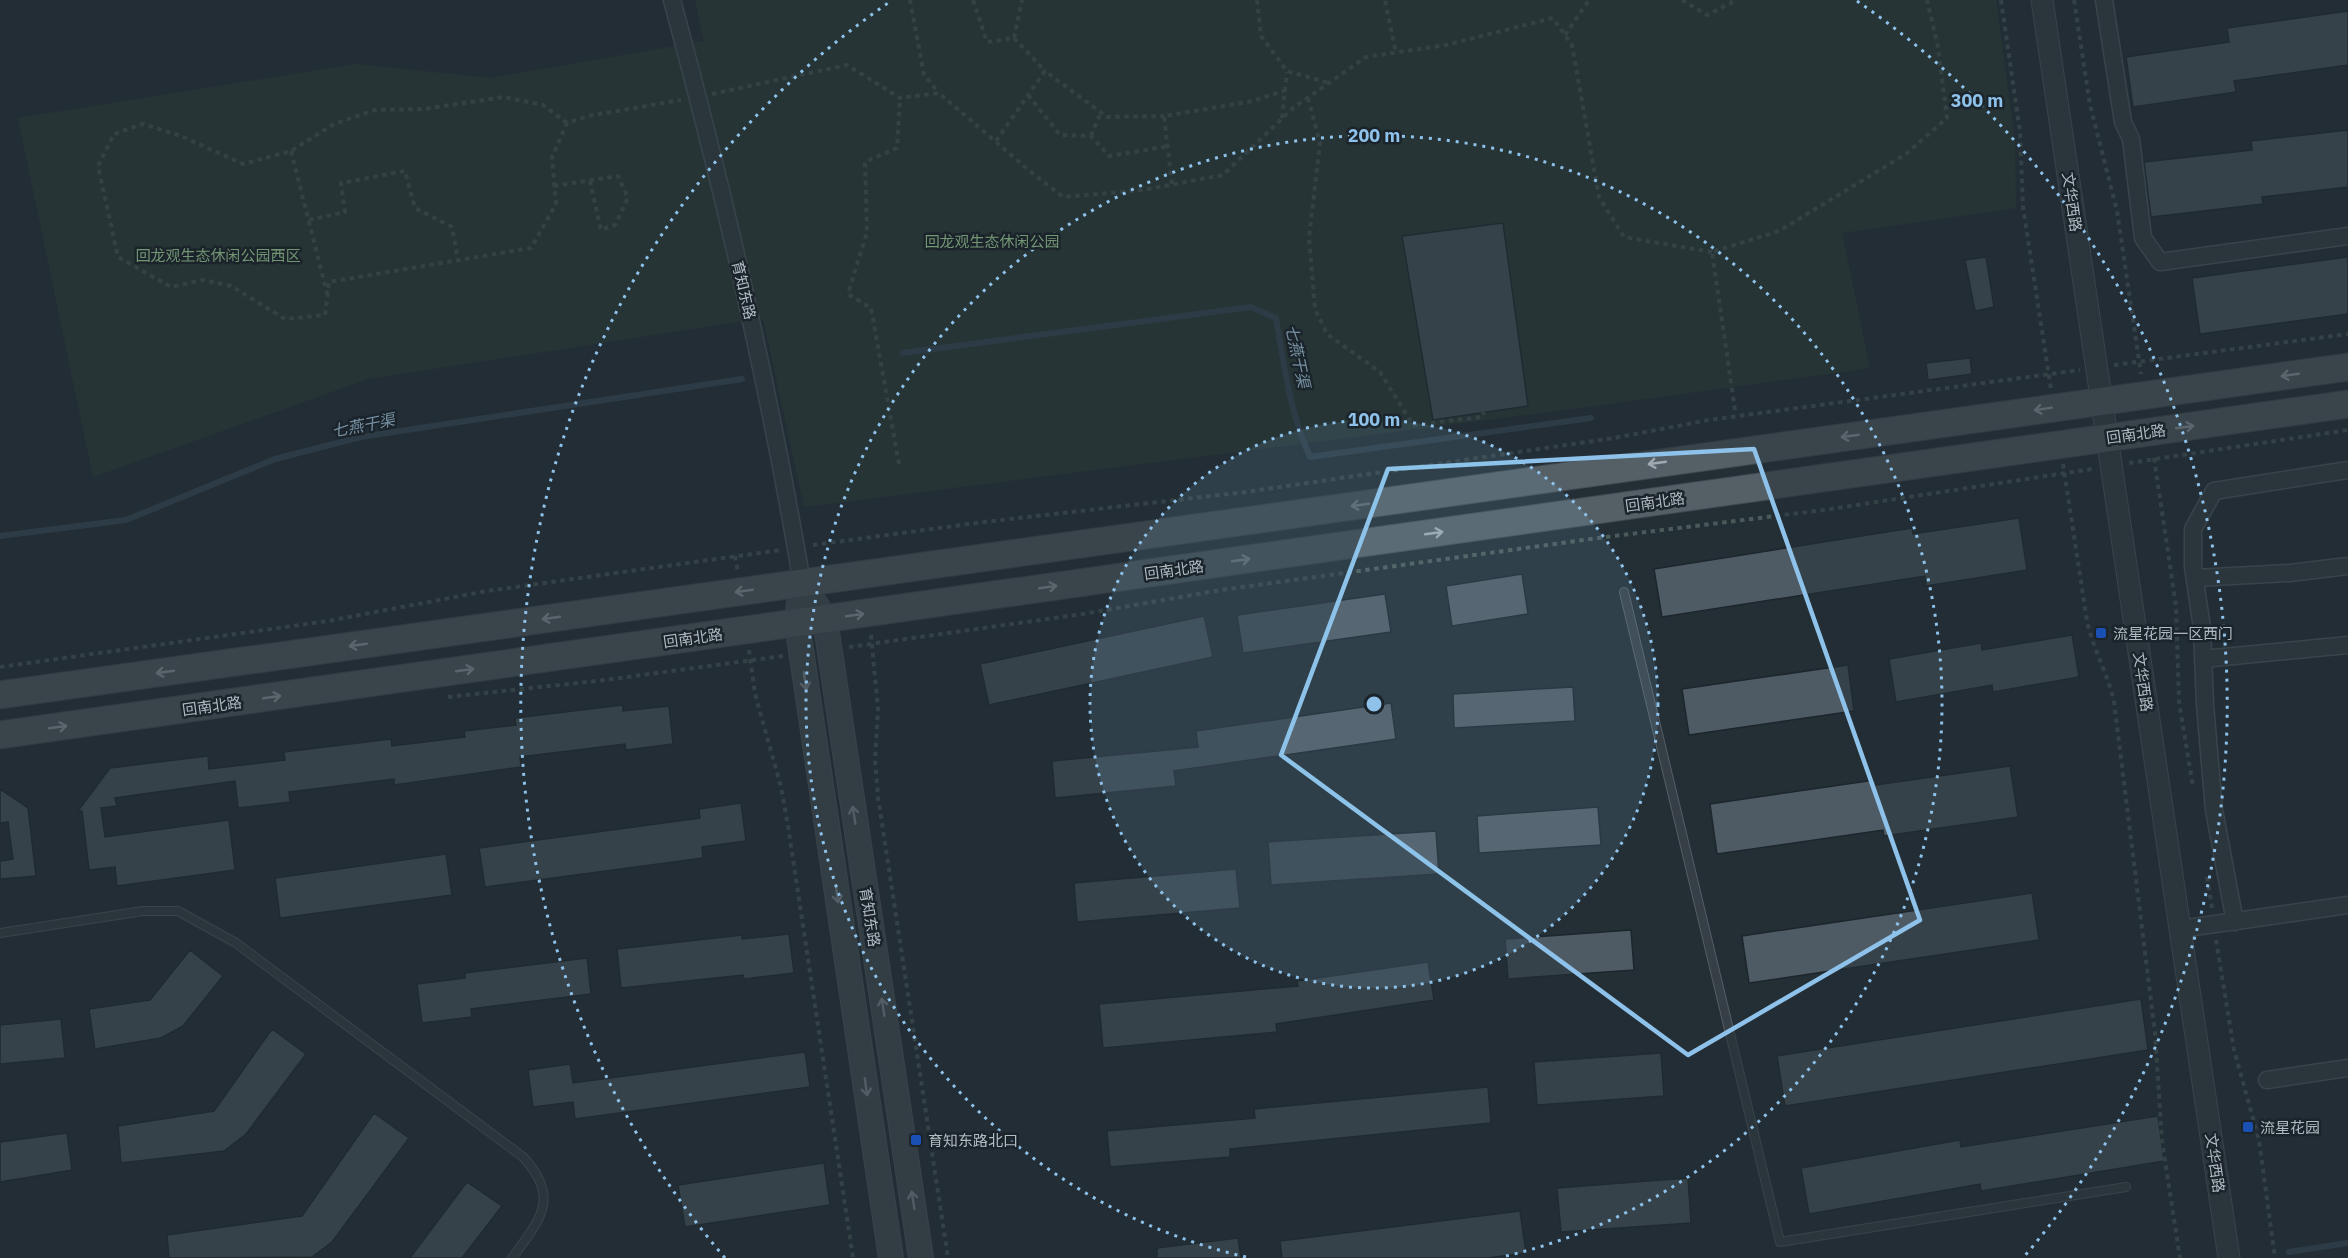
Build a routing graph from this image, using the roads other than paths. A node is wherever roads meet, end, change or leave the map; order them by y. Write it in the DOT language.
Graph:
graph roads {
  1 [pos="672,0"];
  2 [pos="2042,0"];
  3 [pos="2104,0"];
  4 [pos="2348,236"];
  5 [pos="2348,367"];
  6 [pos="2101,401"];
  7 [pos="2348,404"];
  8 [pos="2107,438"];
  9 [pos="2348,470"];
  10 [pos="2348,566"];
  11 [pos="2194,578"];
  12 [pos="802,583"];
  13 [pos="1624,592"];
  14 [pos="825,619"];
  15 [pos="797,623"];
  16 [pos="2348,645"];
  17 [pos="2203,659"];
  18 [pos="0,695"];
  19 [pos="0,735"];
  20 [pos="2348,905"];
  21 [pos="2235,922"];
  22 [pos="2180,929"];
  23 [pos="0,933"];
  24 [pos="2348,1068"];
  25 [pos="2267,1080"];
  26 [pos="2126,1186"];
  27 [pos="512,1258"];
  28 [pos="891,1258"];
  29 [pos="921,1258"];
  30 [pos="2229,1258"];
  1 -- 12 [label="street, 育知东路"];
  2 -- 6 [label="street, 文华西路"];
  3 -- 4 [label="street"];
  5 -- 6 [label="main road, one-way"];
  6 -- 8 [label="street, 文华西路"];
  6 -- 12 [label="main road, one-way"];
  8 -- 7 [label="main road, 回南北路, one-way"];
  14 -- 8 [label="main road, 回南北路, one-way"];
  8 -- 22 [label="street, 文华西路"];
  9 -- 11 [label="street"];
  10 -- 11 [label="street"];
  11 -- 17 [label="street"];
  12 -- 14 [label="main road, 育知东路"];
  12 -- 15 [label="main road, 育知东路"];
  12 -- 18 [label="main road, one-way"];
  13 -- 26 [label="lane"];
  14 -- 15 [label="main road, 回南北路"];
  29 -- 14 [label="main road, 育知东路, one-way"];
  19 -- 15 [label="main road, 回南北路, one-way"];
  15 -- 28 [label="main road, 育知东路, one-way"];
  16 -- 17 [label="street"];
  17 -- 21 [label="street"];
  20 -- 21 [label="street"];
  21 -- 22 [label="street"];
  22 -- 30 [label="street, 文华西路"];
  23 -- 27 [label="lane"];
  24 -- 25 [label="street"];
}
